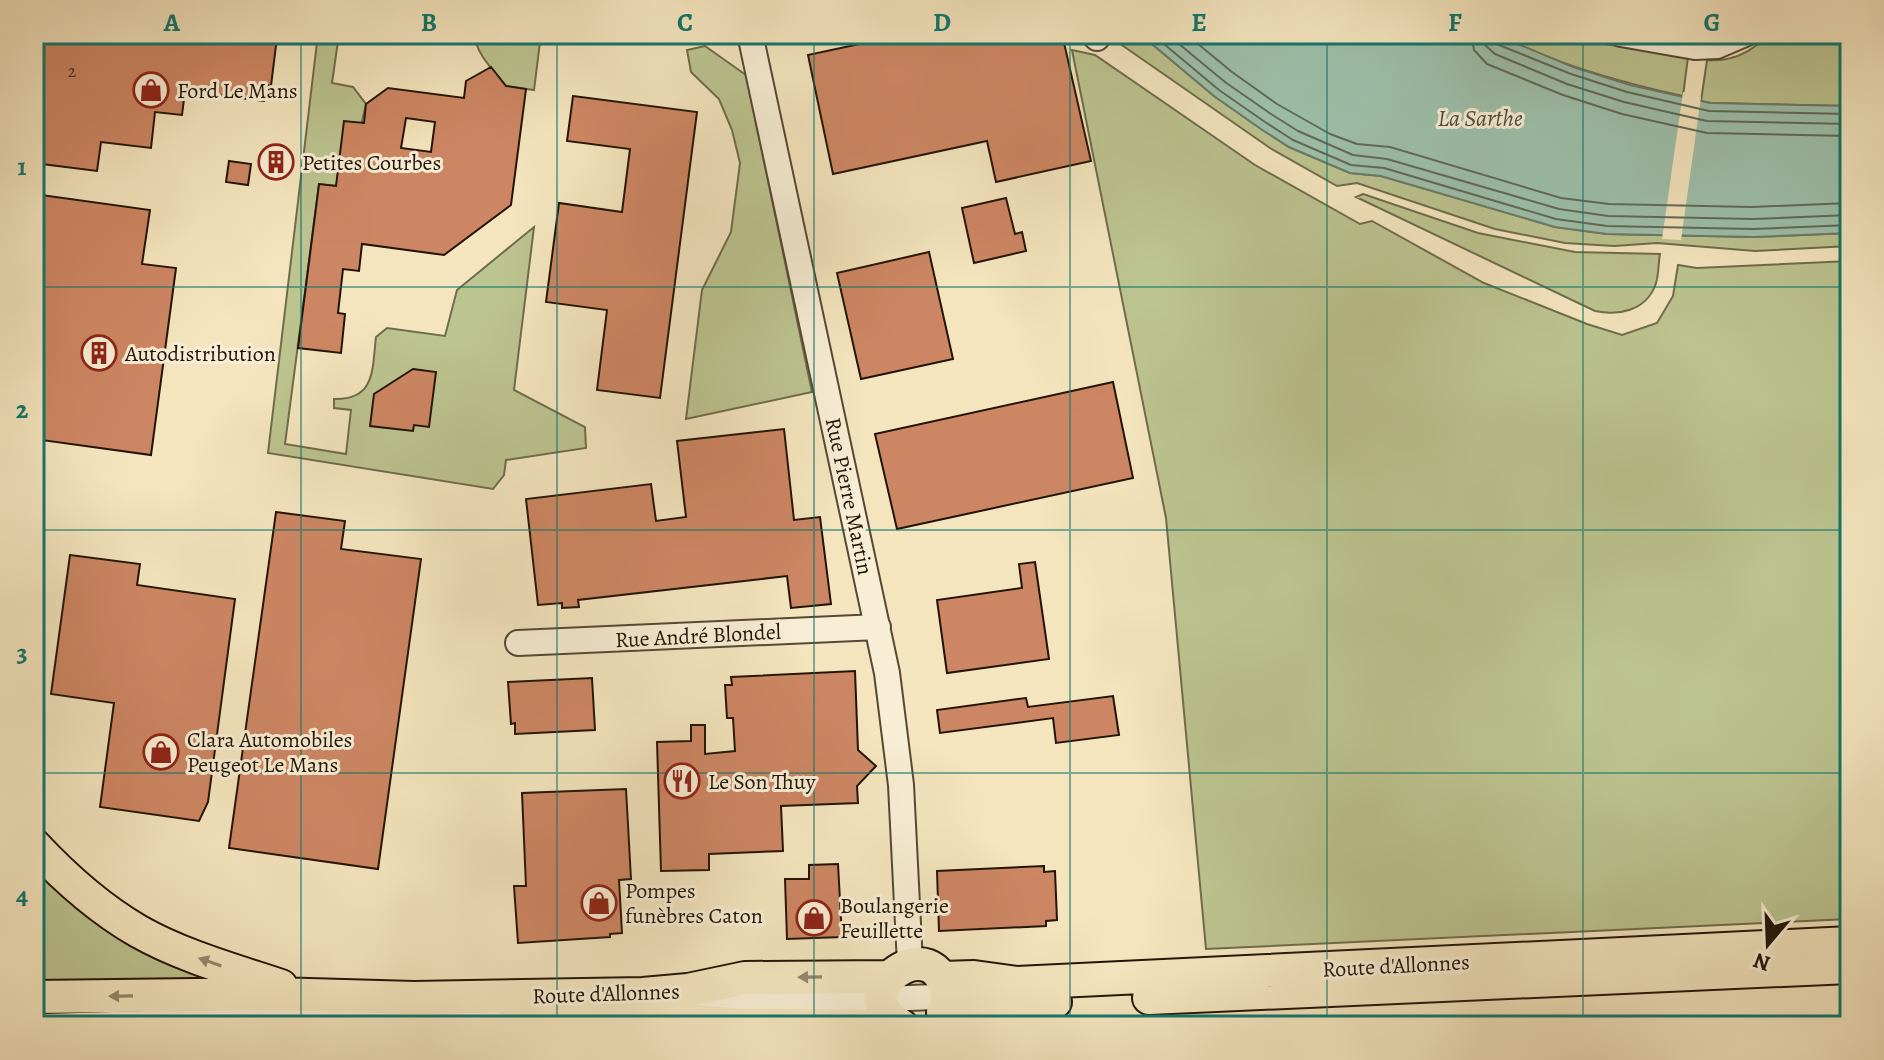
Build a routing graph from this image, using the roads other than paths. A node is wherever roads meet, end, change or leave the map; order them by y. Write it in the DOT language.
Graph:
graph roads {
  1 [pos="750,34"];
  2 [pos="1621,34"];
  3 [pos="1745,34"];
  4 [pos="878,627"];
  5 [pos="518,643"];
  6 [pos="34,845"];
  7 [pos="1850,943"];
  8 [pos="1850,956"];
  9 [pos="1850,967"];
  10 [pos="894,992"];
  11 [pos="339,996"];
  12 [pos="34,997"];
  13 [pos="939,1003"];
  14 [pos="44,1026"];
  15 [pos="509,1026"];
  16 [pos="902,1026"];
  1 -- 4 [label="street, Rue Pierre Martin"];
  2 -- 3 [label="street"];
  4 -- 5 [label="street, Rue André Blondel"];
  4 -- 10 [label="street, Rue Pierre Martin"];
  11 -- 6 [label="main road, one-way"];
  7 -- 13 [label="main road, Route d'Allonnes"];
  8 -- 13 [label="street"];
  9 -- 13 [label="main road, Route d'Allonnes"];
  10 -- 11 [label="main road, Route d'Allonnes, one-way"];
  10 -- 13 [label="street"];
  10 -- 13 [label="main road, Route d'Allonnes"];
  10 -- 14 [label="street"];
  10 -- 15 [label="main road, Route d'Allonnes"];
  10 -- 16 [label="main road"];
  11 -- 12 [label="main road, Route d'Allonnes, one-way"];
  12 -- 14 [label="main road"];
}
